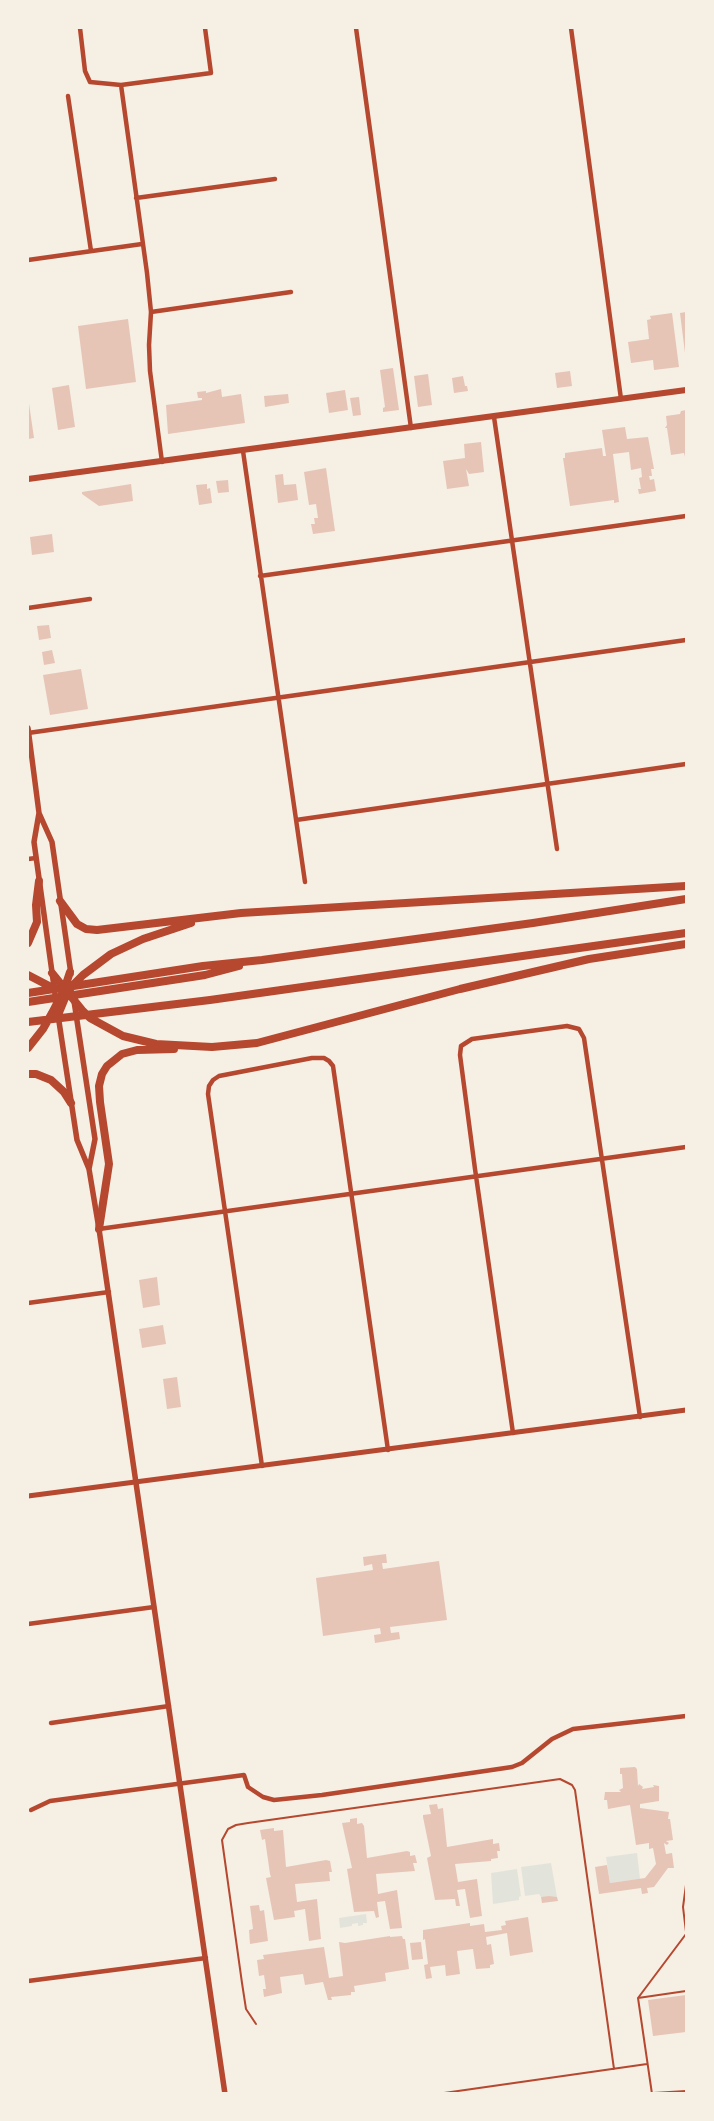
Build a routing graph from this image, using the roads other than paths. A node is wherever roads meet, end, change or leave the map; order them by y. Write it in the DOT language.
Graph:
graph roads {
  1 [pos="80,28"];
  2 [pos="205,28"];
  3 [pos="356,28"];
  4 [pos="571,28"];
  5 [pos="121,85"];
  6 [pos="68,96"];
  7 [pos="275,179"];
  8 [pos="136,198"];
  9 [pos="142,244"];
  10 [pos="91,251"];
  11 [pos="28,260"];
  12 [pos="290,292"];
  13 [pos="151,312"];
  14 [pos="686,390"];
  15 [pos="621,399"];
  16 [pos="494,417"];
  17 [pos="411,428"];
  18 [pos="243,451"];
  19 [pos="162,462"];
  20 [pos="28,479"];
  21 [pos="686,516"];
  22 [pos="513,540"];
  23 [pos="260,576"];
  24 [pos="90,599"];
  25 [pos="28,608"];
  26 [pos="686,640"];
  27 [pos="530,662"];
  28 [pos="277,697"];
  29 [pos="28,728"];
  30 [pos="28,733"];
  31 [pos="686,764"];
  32 [pos="547,784"];
  33 [pos="39,813"];
  34 [pos="296,820"];
  35 [pos="557,849"];
  36 [pos="36,858"];
  37 [pos="28,859"];
  38 [pos="39,881"];
  39 [pos="305,882"];
  40 [pos="686,886"];
  41 [pos="686,898"];
  42 [pos="60,901"];
  43 [pos="204,918"];
  44 [pos="686,933"];
  45 [pos="28,943"];
  46 [pos="686,944"];
  47 [pos="262,960"];
  48 [pos="70,972"];
  49 [pos="52,973"];
  50 [pos="28,975"];
  51 [pos="72,986"];
  52 [pos="28,988"];
  53 [pos="51,989"];
  54 [pos="28,993"];
  55 [pos="65,994"];
  56 [pos="28,1002"];
  57 [pos="75,1003"];
  58 [pos="57,1004"];
  59 [pos="76,1012"];
  60 [pos="58,1015"];
  61 [pos="28,1022"];
  62 [pos="212,1047"];
  63 [pos="28,1048"];
  64 [pos="28,1074"];
  65 [pos="71,1103"];
  66 [pos="686,1147"];
  67 [pos="602,1159"];
  68 [pos="89,1169"];
  69 [pos="476,1177"];
  70 [pos="351,1194"];
  71 [pos="225,1212"];
  72 [pos="99,1229"];
  73 [pos="108,1292"];
  74 [pos="28,1303"];
  75 [pos="686,1410"];
  76 [pos="640,1416"];
  77 [pos="513,1433"];
  78 [pos="388,1450"];
  79 [pos="262,1466"];
  80 [pos="136,1483"];
  81 [pos="28,1496"];
  82 [pos="154,1606"];
  83 [pos="28,1624"];
  84 [pos="168,1706"];
  85 [pos="686,1716"];
  86 [pos="50,1723"];
  87 [pos="180,1784"];
  88 [pos="31,1810"];
  89 [pos="686,1885"];
  90 [pos="686,1890"];
  91 [pos="686,1933"];
  92 [pos="206,1958"];
  93 [pos="28,1981"];
  94 [pos="686,1992"];
  95 [pos="638,1998"];
  96 [pos="256,2024"];
  97 [pos="647,2064"];
  98 [pos="614,2069"];
  99 [pos="686,2091"];
  100 [pos="652,2092"];
  101 [pos="225,2094"];
  102 [pos="437,2094"];
  103 [pos="637,2094"];
  1 -- 5 [label="street"];
  2 -- 5 [label="street"];
  3 -- 17 [label="street"];
  4 -- 15 [label="street"];
  5 -- 8 [label="street"];
  6 -- 10 [label="street"];
  7 -- 8 [label="street"];
  8 -- 9 [label="street"];
  9 -- 10 [label="street"];
  9 -- 13 [label="street"];
  10 -- 11 [label="street"];
  12 -- 13 [label="street"];
  13 -- 19 [label="street"];
  14 -- 15 [label="main road"];
  15 -- 16 [label="main road"];
  16 -- 17 [label="main road"];
  16 -- 22 [label="street"];
  17 -- 18 [label="main road"];
  18 -- 19 [label="main road"];
  18 -- 23 [label="street"];
  19 -- 20 [label="main road"];
  21 -- 22 [label="street"];
  22 -- 23 [label="street"];
  22 -- 27 [label="street"];
  23 -- 28 [label="street"];
  24 -- 25 [label="street"];
  26 -- 27 [label="street"];
  27 -- 28 [label="street"];
  27 -- 32 [label="street"];
  28 -- 30 [label="street"];
  28 -- 34 [label="street"];
  29 -- 30 [label="main road"];
  30 -- 33 [label="main road"];
  31 -- 32 [label="street"];
  32 -- 34 [label="street"];
  32 -- 35 [label="street"];
  33 -- 36 [label="main road"];
  33 -- 42 [label="main road"];
  34 -- 39 [label="street"];
  36 -- 37 [label="street"];
  36 -- 38 [label="main road"];
  38 -- 45 [label="highway"];
  38 -- 49 [label="main road"];
  40 -- 43 [label="highway"];
  41 -- 47 [label="highway"];
  42 -- 43 [label="highway"];
  42 -- 48 [label="main road"];
  43 -- 51 [label="highway"];
  44 -- 61 [label="highway"];
  46 -- 62 [label="highway"];
  47 -- 53 [label="highway"];
  47 -- 56 [label="highway"];
  48 -- 51 [label="main road"];
  48 -- 55 [label="highway"];
  49 -- 53 [label="main road"];
  49 -- 55 [label="highway"];
  50 -- 53 [label="highway"];
  51 -- 55 [label="highway"];
  51 -- 57 [label="main road"];
  52 -- 53 [label="highway"];
  53 -- 54 [label="highway"];
  53 -- 55 [label="highway"];
  53 -- 58 [label="main road"];
  55 -- 57 [label="highway"];
  55 -- 58 [label="highway"];
  55 -- 59 [label="highway"];
  55 -- 60 [label="highway"];
  57 -- 59 [label="main road"];
  57 -- 62 [label="highway"];
  58 -- 60 [label="main road"];
  58 -- 63 [label="highway"];
  59 -- 68 [label="main road"];
  60 -- 65 [label="main road"];
  62 -- 72 [label="highway"];
  64 -- 65 [label="highway"];
  65 -- 68 [label="main road"];
  66 -- 67 [label="street"];
  67 -- 69 [label="street"];
  67 -- 69 [label="street"];
  67 -- 76 [label="street"];
  68 -- 72 [label="main road"];
  69 -- 70 [label="street"];
  69 -- 77 [label="street"];
  70 -- 71 [label="street"];
  70 -- 71 [label="street"];
  70 -- 78 [label="street"];
  71 -- 72 [label="street"];
  71 -- 79 [label="street"];
  72 -- 73 [label="main road"];
  73 -- 74 [label="street"];
  73 -- 80 [label="main road"];
  75 -- 76 [label="street"];
  76 -- 77 [label="street"];
  77 -- 78 [label="street"];
  78 -- 79 [label="street"];
  79 -- 80 [label="street"];
  80 -- 81 [label="street"];
  80 -- 82 [label="main road"];
  82 -- 83 [label="street"];
  82 -- 84 [label="main road"];
  84 -- 86 [label="street"];
  84 -- 87 [label="main road"];
  85 -- 87 [label="street"];
  87 -- 88 [label="street"];
  87 -- 92 [label="main road"];
  89 -- 90 [label="lane"];
  90 -- 91 [label="lane"];
  91 -- 95 [label="lane"];
  92 -- 93 [label="street"];
  92 -- 101 [label="main road"];
  94 -- 95 [label="lane"];
  95 -- 97 [label="lane"];
  96 -- 98 [label="lane"];
  97 -- 98 [label="lane"];
  97 -- 100 [label="lane"];
  98 -- 102 [label="lane"];
  99 -- 100 [label="lane"];
  100 -- 103 [label="lane"];
}
